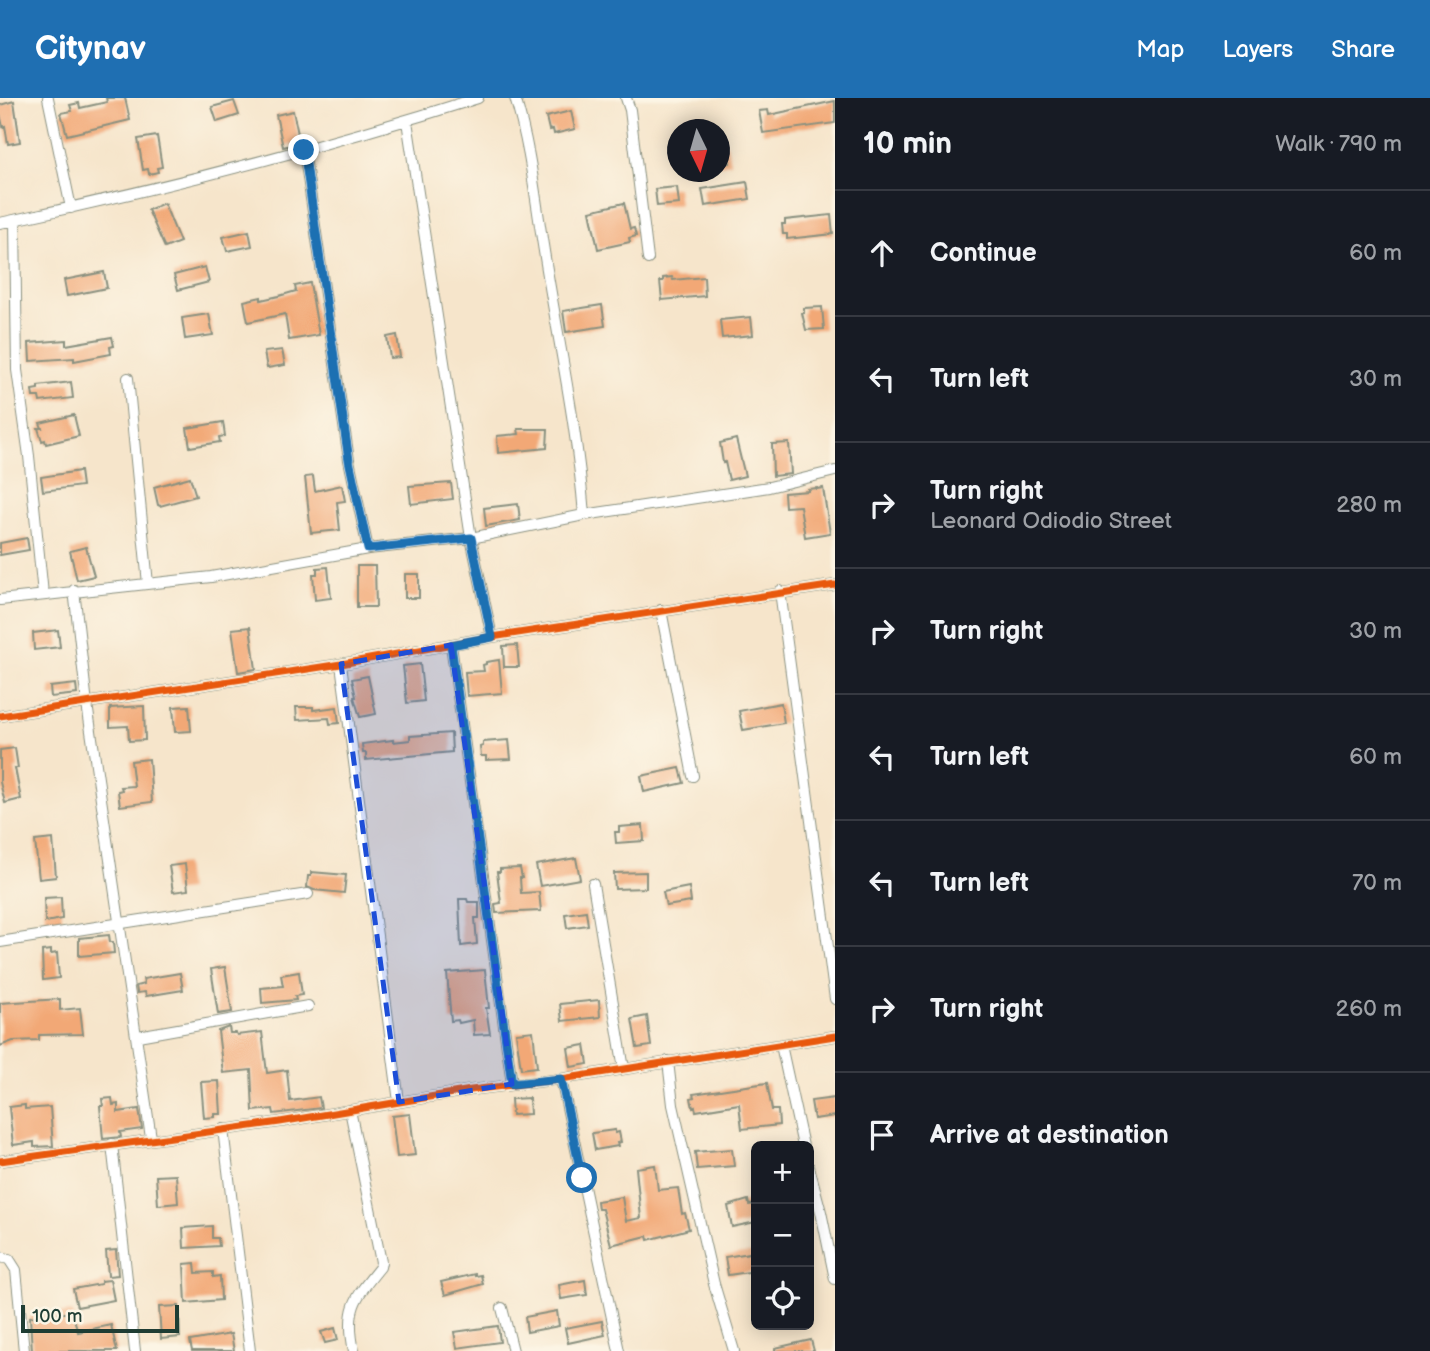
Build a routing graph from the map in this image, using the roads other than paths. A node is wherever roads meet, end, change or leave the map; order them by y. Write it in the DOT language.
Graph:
graph roads {
  1 [pos="48,98"];
  2 [pos="478,98"];
  3 [pos="515,98"];
  4 [pos="626,98"];
  5 [pos="407,121"];
  6 [pos="304,150"];
  7 [pos="71,208"];
  8 [pos="15,220"];
  9 [pos="0,223"];
  10 [pos="648,259"];
  11 [pos="128,378"];
  12 [pos="835,471"];
  13 [pos="584,515"];
  14 [pos="471,538"];
  15 [pos="368,549"];
  16 [pos="148,584"];
  17 [pos="835,585"];
  18 [pos="74,590"];
  19 [pos="780,592"];
  20 [pos="43,594"];
  21 [pos="0,600"];
  22 [pos="661,610"];
  23 [pos="492,637"];
  24 [pos="451,645"];
  25 [pos="341,664"];
  26 [pos="87,704"];
  27 [pos="0,716"];
  28 [pos="693,776"];
  29 [pos="593,884"];
  30 [pos="308,894"];
  31 [pos="120,925"];
  32 [pos="0,942"];
  33 [pos="835,999"];
  34 [pos="308,1006"];
  35 [pos="138,1036"];
  36 [pos="835,1036"];
  37 [pos="781,1045"];
  38 [pos="668,1061"];
  39 [pos="624,1069"];
  40 [pos="561,1079"];
  41 [pos="512,1084"];
  42 [pos="398,1102"];
  43 [pos="350,1110"];
  44 [pos="223,1129"];
  45 [pos="151,1138"];
  46 [pos="802,1141"];
  47 [pos="112,1144"];
  48 [pos="0,1161"];
  49 [pos="814,1186"];
  50 [pos="0,1257"];
  51 [pos="835,1279"];
  52 [pos="502,1308"];
  53 [pos="24,1351"];
  54 [pos="135,1351"];
  55 [pos="250,1351"];
  56 [pos="354,1351"];
  57 [pos="513,1351"];
  58 [pos="620,1351"];
  59 [pos="734,1351"];
  1 -- 7 [label="street"];
  2 -- 5 [label="street"];
  3 -- 13 [label="street"];
  4 -- 10 [label="street"];
  5 -- 6 [label="street"];
  5 -- 14 [label="street"];
  6 -- 7 [label="street"];
  6 -- 15 [label="street"];
  7 -- 8 [label="street"];
  8 -- 9 [label="street"];
  8 -- 20 [label="street"];
  11 -- 16 [label="street"];
  12 -- 13 [label="street"];
  13 -- 14 [label="street"];
  14 -- 15 [label="street"];
  14 -- 23 [label="street"];
  15 -- 16 [label="street"];
  16 -- 18 [label="street"];
  17 -- 19 [label="street"];
  18 -- 20 [label="street"];
  18 -- 26 [label="street"];
  19 -- 22 [label="street"];
  19 -- 33 [label="street"];
  20 -- 21 [label="street"];
  22 -- 23 [label="street"];
  22 -- 28 [label="street"];
  23 -- 24 [label="street"];
  24 -- 25 [label="street"];
  24 -- 41 [label="street"];
  25 -- 26 [label="street"];
  25 -- 42 [label="street"];
  26 -- 27 [label="street"];
  26 -- 31 [label="street"];
  29 -- 39 [label="street"];
  30 -- 31 [label="street"];
  31 -- 32 [label="street"];
  31 -- 35 [label="street"];
  34 -- 35 [label="street"];
  35 -- 45 [label="street"];
  36 -- 37 [label="street"];
  37 -- 38 [label="street"];
  37 -- 46 [label="street"];
  38 -- 39 [label="street"];
  38 -- 59 [label="street"];
  39 -- 40 [label="street"];
  40 -- 41 [label="street"];
  40 -- 58 [label="street"];
  41 -- 42 [label="street"];
  42 -- 43 [label="street"];
  43 -- 44 [label="street"];
  43 -- 56 [label="street"];
  44 -- 45 [label="street"];
  44 -- 55 [label="street"];
  45 -- 47 [label="street"];
  47 -- 48 [label="street"];
  47 -- 54 [label="street"];
  49 -- 51 [label="street"];
  50 -- 53 [label="street"];
  52 -- 57 [label="street"];
}
